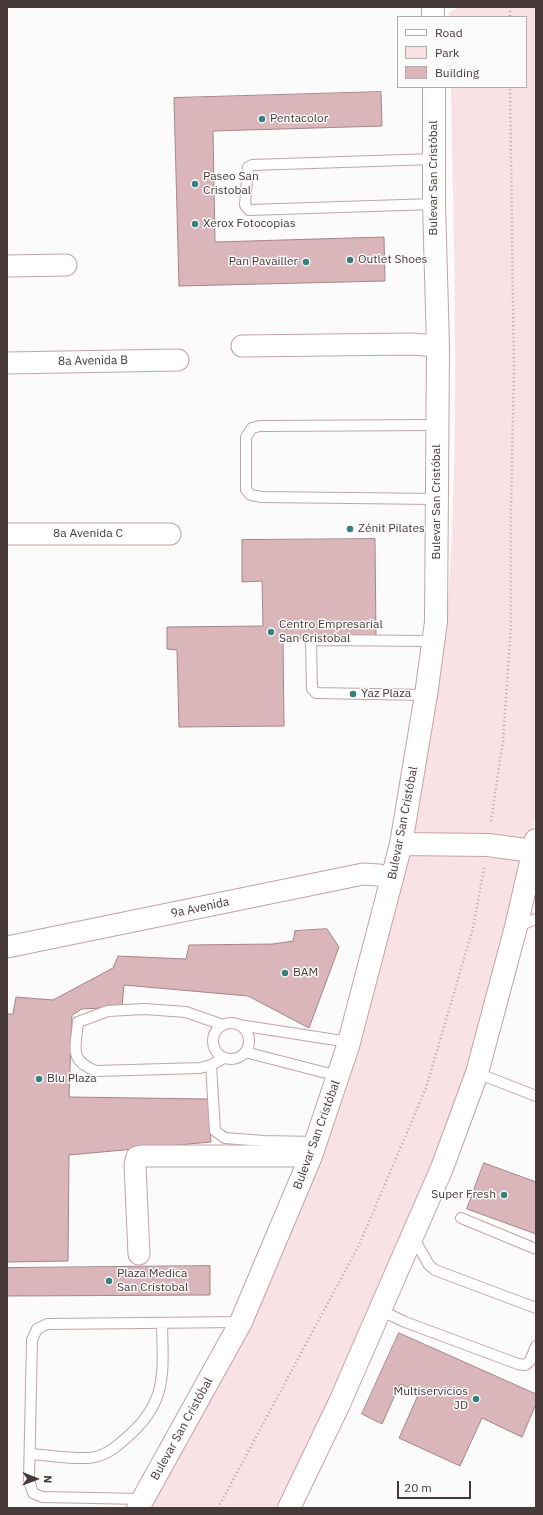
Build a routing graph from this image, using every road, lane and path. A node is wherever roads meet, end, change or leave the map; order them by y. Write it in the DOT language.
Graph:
graph roads {
  1 [pos="434,88"];
  2 [pos="510,88"];
  3 [pos="434,159"];
  4 [pos="434,204"];
  5 [pos="66,265"];
  6 [pos="7,266"];
  7 [pos="242,346"];
  8 [pos="438,346"];
  9 [pos="178,360"];
  10 [pos="7,363"];
  11 [pos="437,425"];
  12 [pos="437,499"];
  13 [pos="7,534"];
  14 [pos="170,534"];
  15 [pos="433,641"];
  16 [pos="426,695"];
  17 [pos="401,844"];
  18 [pos="488,845"];
  19 [pos="535,845"];
  20 [pos="392,880"];
  21 [pos="536,919"];
  22 [pos="516,927"];
  23 [pos="7,947"];
  24 [pos="223,1025"];
  25 [pos="239,1025"];
  26 [pos="349,1042"];
  27 [pos="245,1052"];
  28 [pos="224,1058"];
  29 [pos="211,1065"];
  30 [pos="477,1073"];
  31 [pos="338,1076"];
  32 [pos="536,1096"];
  33 [pos="314,1149"];
  34 [pos="460,1218"];
  35 [pos="413,1236"];
  36 [pos="536,1249"];
  37 [pos="139,1254"];
  38 [pos="536,1308"];
  39 [pos="380,1310"];
  40 [pos="241,1322"];
  41 [pos="162,1323"];
  42 [pos="536,1346"];
  43 [pos="30,1454"];
  44 [pos="140,1504"];
  45 [pos="218,1508"];
  46 [pos="289,1508"];
  1 -- 3 [label="main road, Bulevar San Cristóbal"];
  2 -- 18 [label="path"];
  3 -- 4 [label="main road, Bulevar San Cristóbal"];
  3 -- 4 [label="lane"];
  4 -- 8 [label="main road, Bulevar San Cristóbal"];
  5 -- 6 [label="street"];
  7 -- 8 [label="street"];
  8 -- 11 [label="main road, Bulevar San Cristóbal"];
  9 -- 10 [label="street, 8a Avenida B"];
  11 -- 12 [label="main road, Bulevar San Cristóbal"];
  11 -- 12 [label="lane"];
  12 -- 15 [label="main road, Bulevar San Cristóbal"];
  13 -- 14 [label="street, 8a Avenida C"];
  15 -- 16 [label="main road, Bulevar San Cristóbal"];
  15 -- 16 [label="lane"];
  16 -- 17 [label="main road, Bulevar San Cristóbal"];
  17 -- 18 [label="main road"];
  17 -- 20 [label="main road, Bulevar San Cristóbal"];
  18 -- 19 [label="main road"];
  18 -- 45 [label="path"];
  19 -- 22 [label="main road"];
  20 -- 23 [label="street, 9a Avenida"];
  20 -- 26 [label="main road, Bulevar San Cristóbal"];
  21 -- 22 [label="lane"];
  22 -- 30 [label="main road"];
  24 -- 25 [label="lane"];
  24 -- 28 [label="lane"];
  24 -- 29 [label="lane"];
  25 -- 26 [label="lane"];
  25 -- 27 [label="lane"];
  26 -- 31 [label="main road, Bulevar San Cristóbal"];
  27 -- 28 [label="lane"];
  27 -- 31 [label="lane"];
  28 -- 29 [label="lane"];
  29 -- 33 [label="lane"];
  30 -- 32 [label="lane"];
  30 -- 35 [label="main road"];
  31 -- 33 [label="main road, Bulevar San Cristóbal"];
  33 -- 37 [label="street"];
  33 -- 40 [label="main road, Bulevar San Cristóbal"];
  34 -- 36 [label="lane"];
  35 -- 38 [label="lane"];
  35 -- 39 [label="main road"];
  39 -- 42 [label="lane"];
  39 -- 46 [label="main road"];
  40 -- 41 [label="lane"];
  40 -- 44 [label="main road, Bulevar San Cristóbal"];
  41 -- 43 [label="lane"];
  41 -- 43 [label="lane"];
  43 -- 44 [label="lane"];
}
